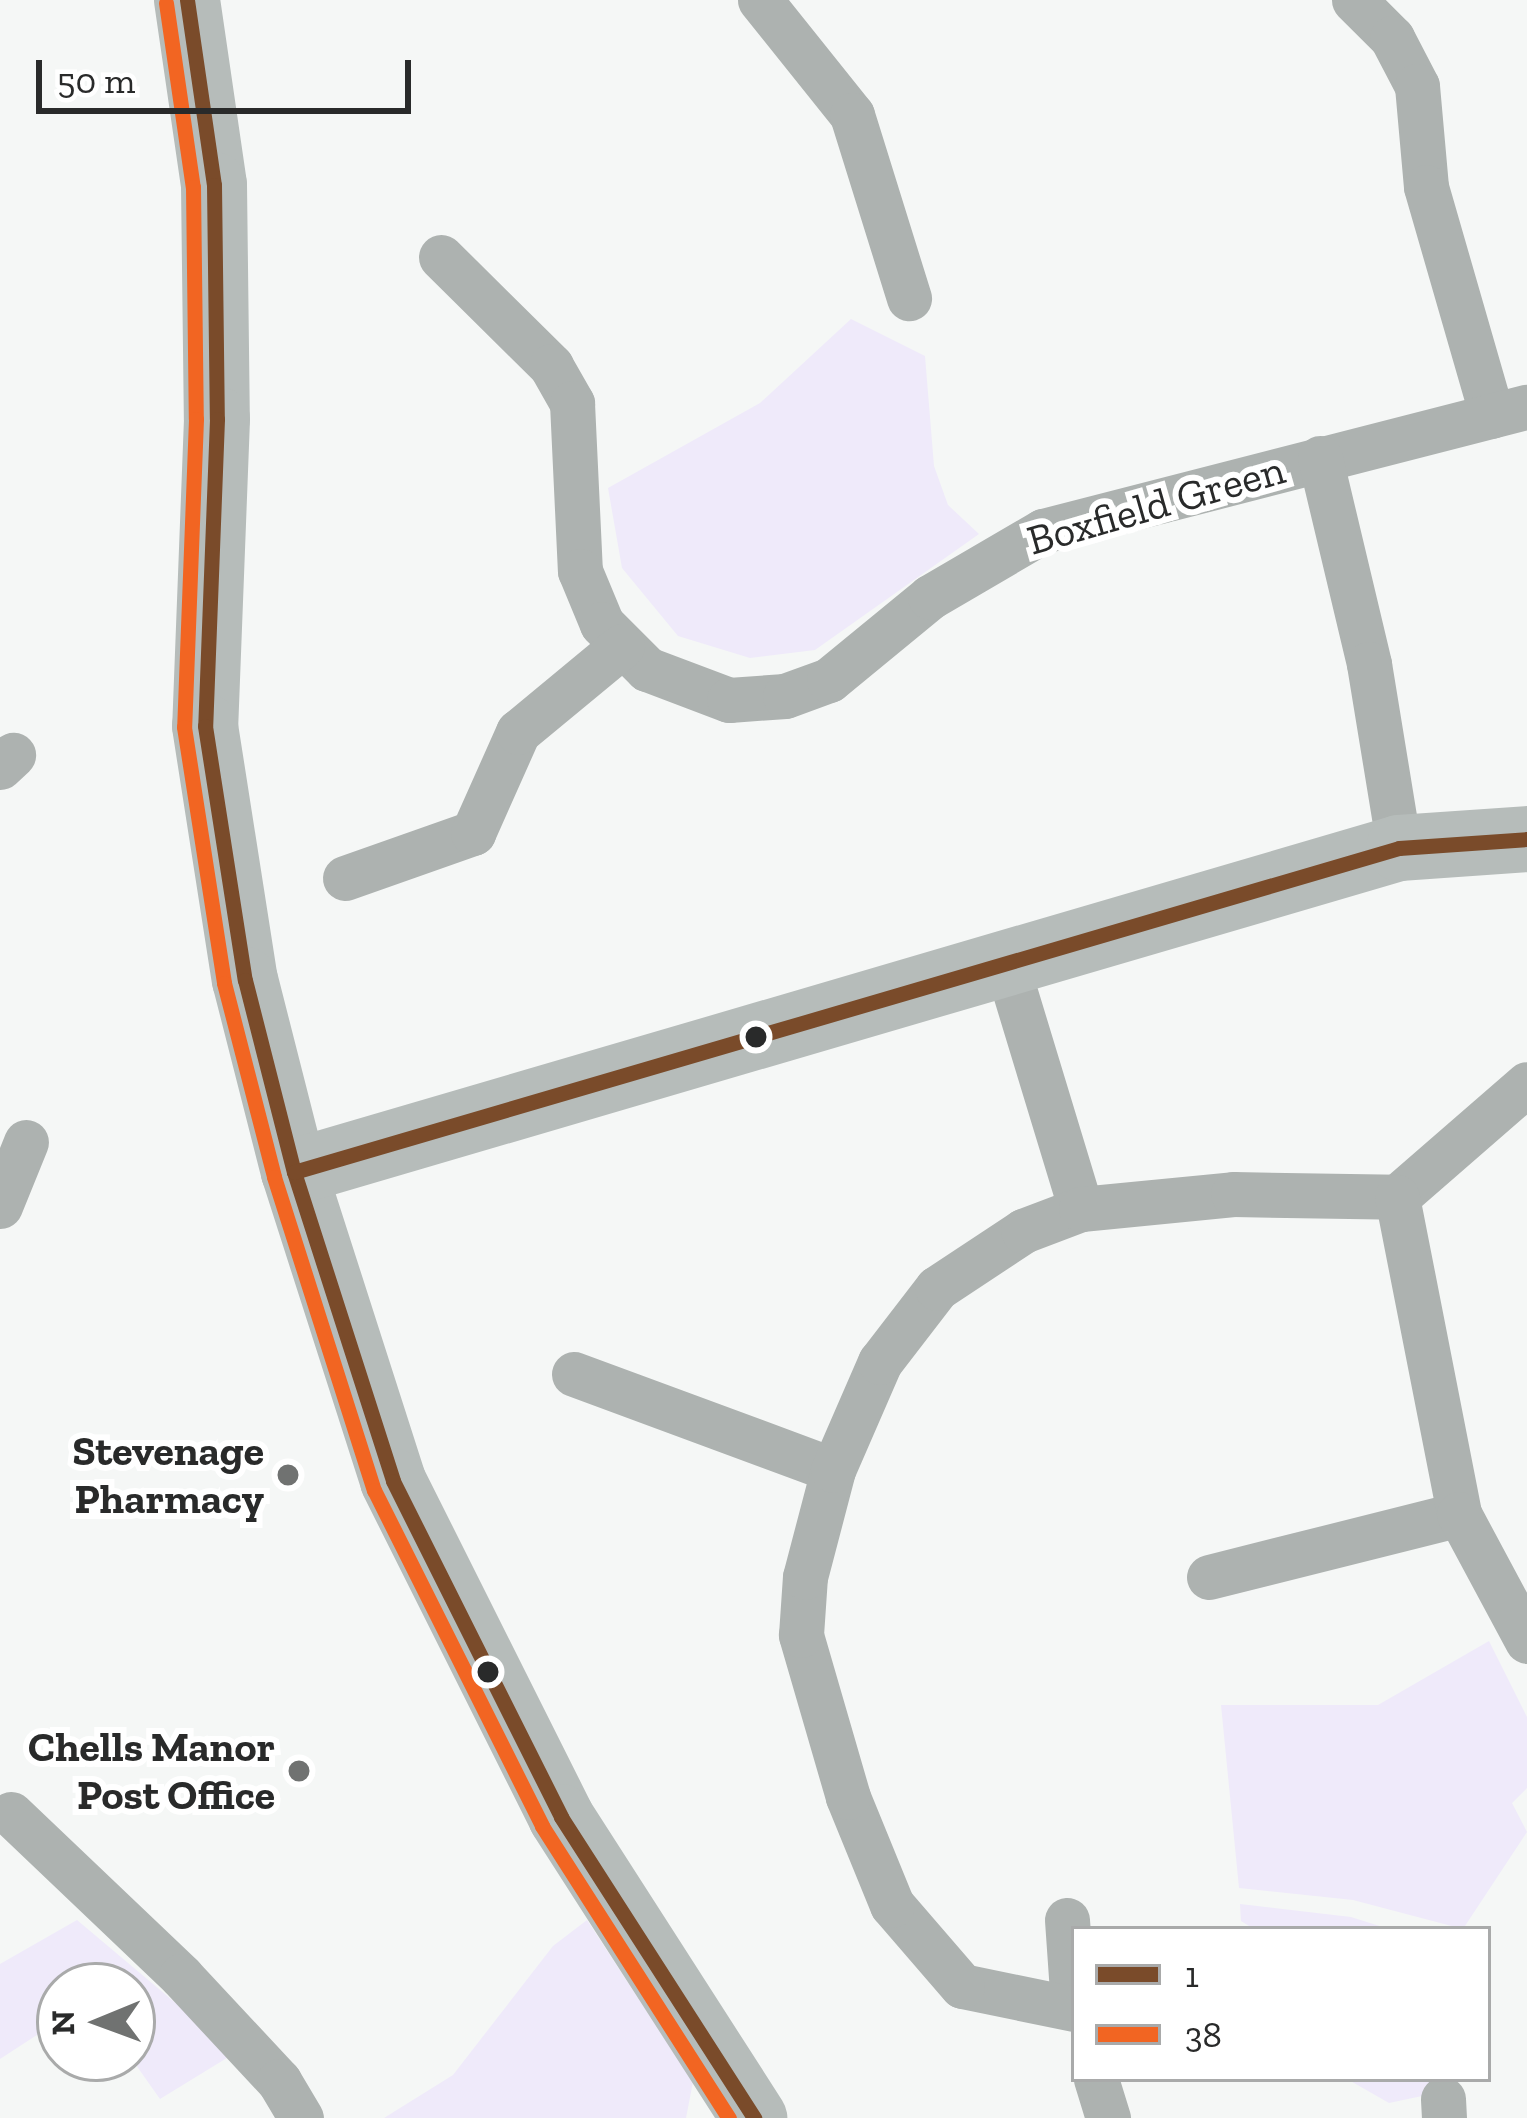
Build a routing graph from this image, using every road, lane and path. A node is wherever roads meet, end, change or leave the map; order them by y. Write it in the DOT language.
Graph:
graph roads {
  1 [pos="187,0"];
  2 [pos="1354,0"];
  3 [pos="767,2"];
  4 [pos="441,257"];
  5 [pos="909,298"];
  6 [pos="1510,412"];
  7 [pos="1320,458"];
  8 [pos="622,646"];
  9 [pos="1527,839"];
  10 [pos="1399,848"];
  11 [pos="345,878"];
  12 [pos="1007,966"];
  13 [pos="1527,1084"];
  14 [pos="26,1142"];
  15 [pos="294,1172"];
  16 [pos="1397,1197"];
  17 [pos="0,1206"];
  18 [pos="1081,1209"];
  19 [pos="574,1374"];
  20 [pos="833,1470"];
  21 [pos="1459,1514"];
  22 [pos="1209,1577"];
  23 [pos="1527,1641"];
  24 [pos="11,1814"];
  25 [pos="1067,1920"];
  26 [pos="1071,1978"];
  27 [pos="1071,2007"];
  28 [pos="1097,2082"];
  29 [pos="301,2118"];
  30 [pos="754,2118"];
  31 [pos="1108,2118"];
  1 -- 15 [label="main road"];
  2 -- 6 [label="street, Boxfield Green"];
  3 -- 5 [label="street"];
  4 -- 8 [label="street, Boxfield Green"];
  6 -- 7 [label="street, Boxfield Green"];
  7 -- 8 [label="street, Boxfield Green"];
  7 -- 10 [label="street, Boxfield Green"];
  8 -- 11 [label="street"];
  9 -- 10 [label="main road"];
  10 -- 12 [label="main road"];
  12 -- 15 [label="main road"];
  12 -- 18 [label="street"];
  13 -- 16 [label="street"];
  14 -- 17 [label="street"];
  15 -- 30 [label="main road"];
  16 -- 18 [label="street"];
  16 -- 21 [label="street"];
  18 -- 20 [label="street"];
  19 -- 20 [label="street"];
  20 -- 27 [label="street"];
  21 -- 22 [label="street"];
  21 -- 23 [label="street"];
  24 -- 29 [label="street"];
  25 -- 26 [label="street"];
  28 -- 31 [label="street"];
}
